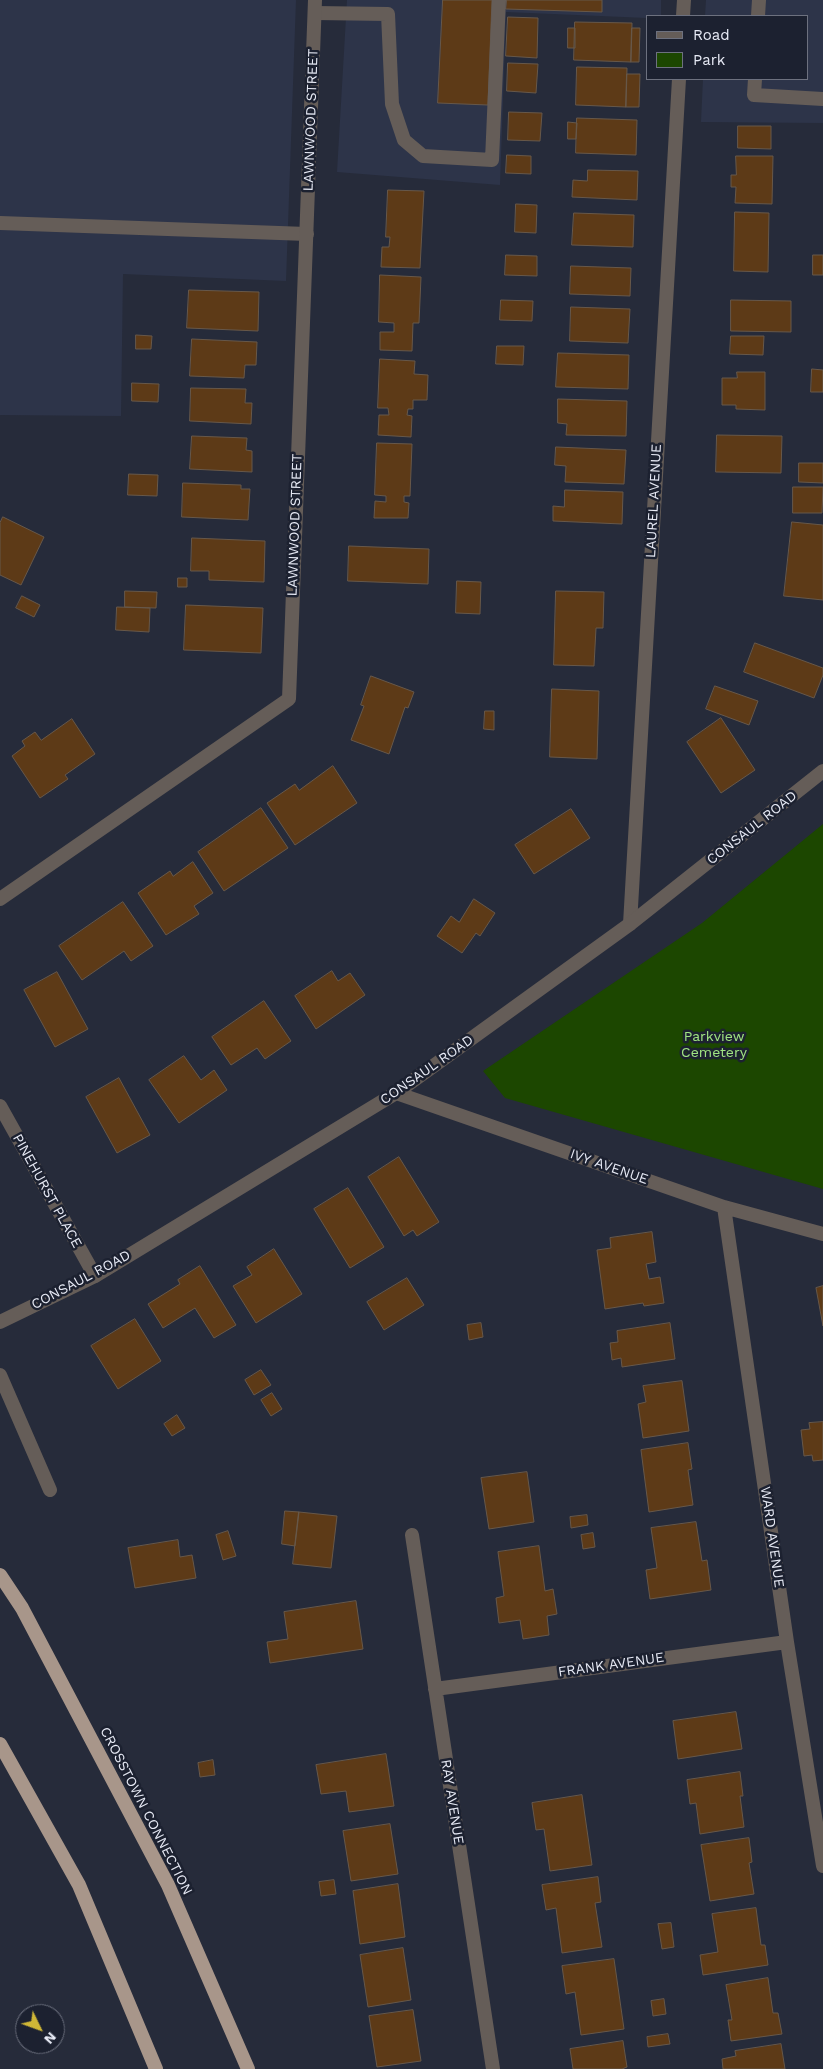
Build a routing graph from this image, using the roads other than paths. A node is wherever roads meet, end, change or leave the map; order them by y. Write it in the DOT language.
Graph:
graph roads {
  1 [pos="499,0"];
  2 [pos="684,0"];
  3 [pos="759,0"];
  4 [pos="315,7"];
  5 [pos="683,15"];
  6 [pos="758,15"];
  7 [pos="679,80"];
  8 [pos="755,80"];
  9 [pos="823,99"];
  10 [pos="0,223"];
  11 [pos="306,234"];
  12 [pos="823,771"];
  13 [pos="0,899"];
  14 [pos="630,924"];
  15 [pos="396,1093"];
  16 [pos="0,1106"];
  17 [pos="724,1207"];
  18 [pos="823,1234"];
  19 [pos="94,1276"];
  20 [pos="0,1322"];
  21 [pos="0,1375"];
  22 [pos="50,1490"];
  23 [pos="412,1535"];
  24 [pos="0,1575"];
  25 [pos="787,1642"];
  26 [pos="435,1689"];
  27 [pos="0,1744"];
  28 [pos="823,1866"];
  29 [pos="156,2069"];
  30 [pos="248,2069"];
  31 [pos="493,2069"];
  1 -- 4 [label="street"];
  2 -- 5 [label="street"];
  3 -- 6 [label="street"];
  4 -- 11 [label="street, LAWNWOOD STREET"];
  7 -- 14 [label="street, LAUREL AVENUE"];
  8 -- 9 [label="street"];
  10 -- 11 [label="street"];
  11 -- 13 [label="street, LAWNWOOD STREET"];
  12 -- 14 [label="street, CONSAUL ROAD"];
  14 -- 15 [label="street, CONSAUL ROAD"];
  15 -- 17 [label="street, IVY AVENUE"];
  15 -- 19 [label="street, CONSAUL ROAD"];
  16 -- 19 [label="street, PINEHURST PLACE"];
  17 -- 18 [label="street, IVY AVENUE"];
  17 -- 25 [label="street, WARD AVENUE"];
  19 -- 20 [label="street, CONSAUL ROAD"];
  21 -- 22 [label="street"];
  23 -- 26 [label="street, RAY AVENUE"];
  24 -- 30 [label="highway, CROSSTOWN CONNECTION"];
  25 -- 26 [label="street, FRANK AVENUE"];
  25 -- 28 [label="street, WARD AVENUE"];
  26 -- 31 [label="street, RAY AVENUE"];
  27 -- 29 [label="highway"];
}
